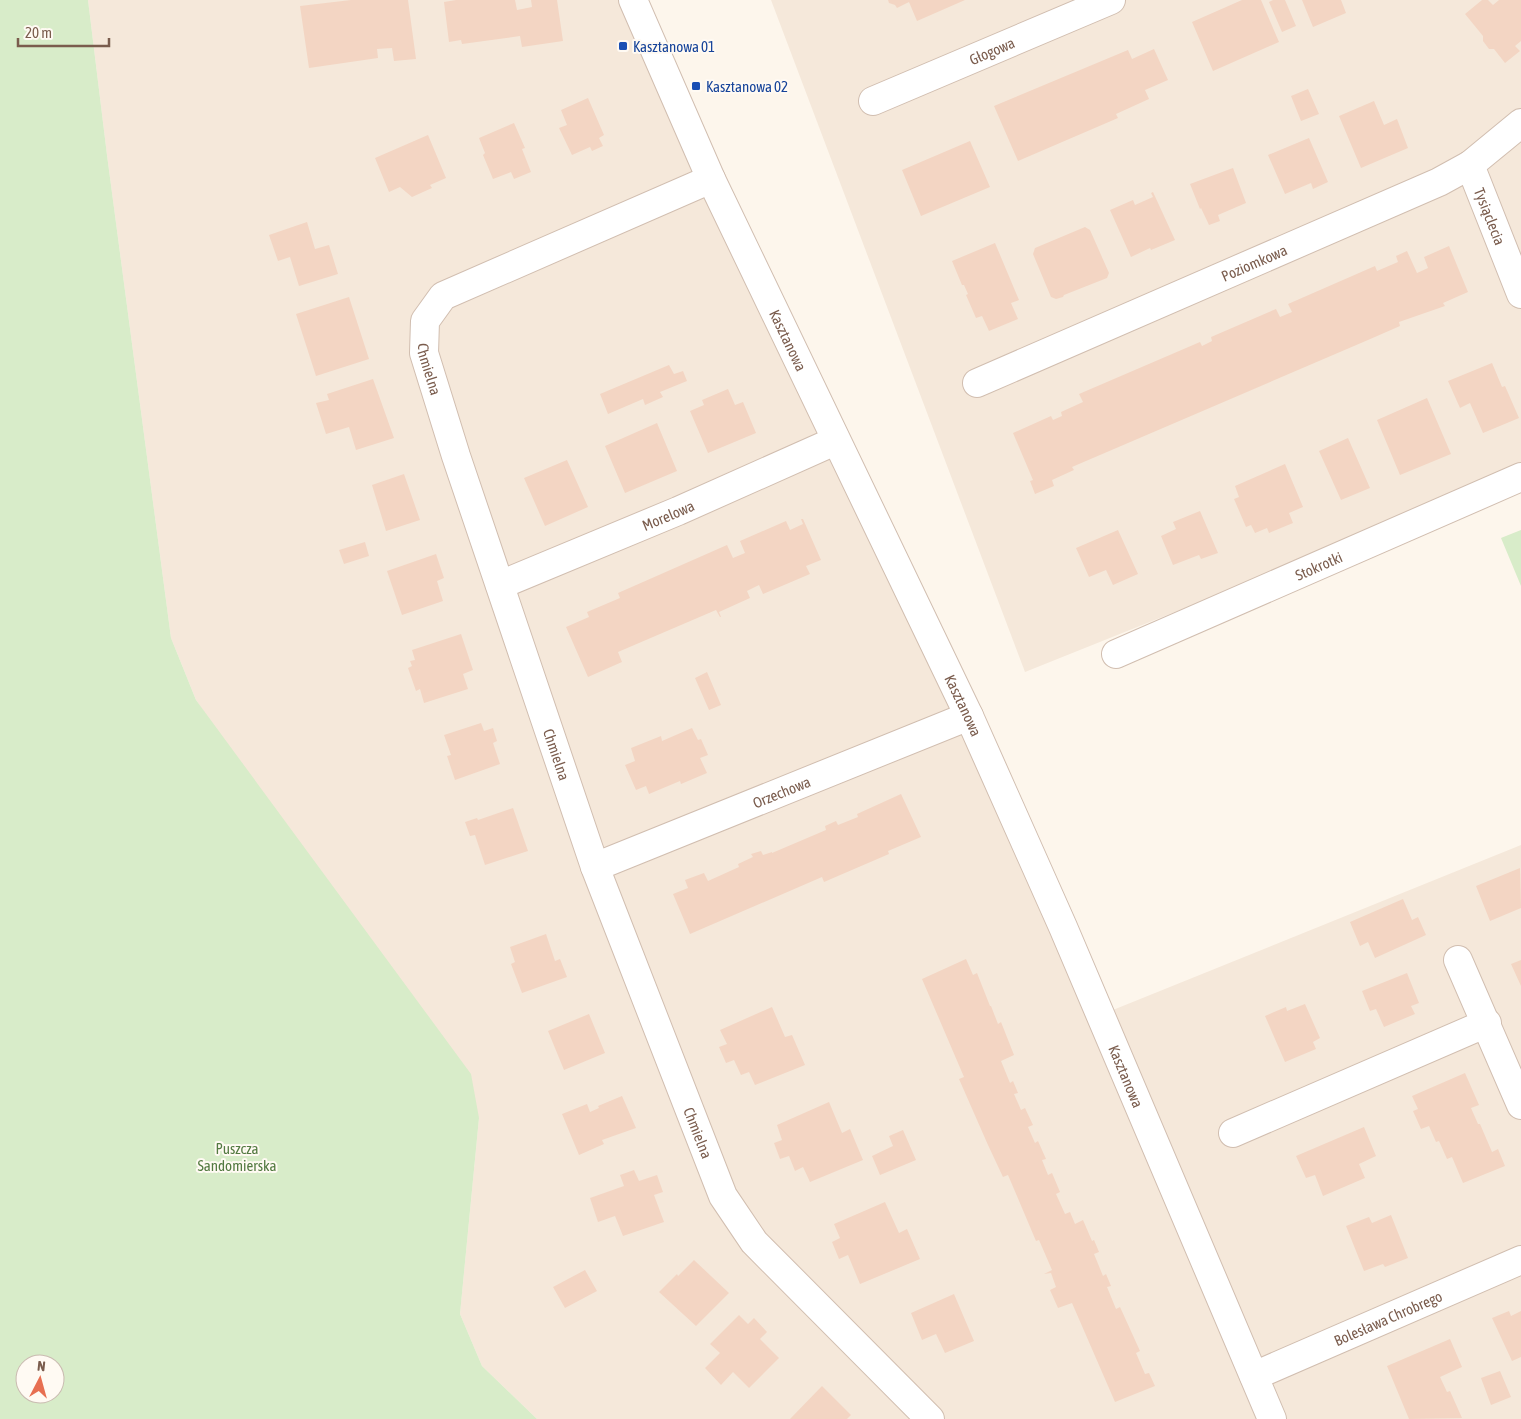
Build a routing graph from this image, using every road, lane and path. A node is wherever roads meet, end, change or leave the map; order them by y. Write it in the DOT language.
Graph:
graph roads {
  1 [pos="633,0"];
  2 [pos="1111,0"];
  3 [pos="873,101"];
  4 [pos="1521,123"];
  5 [pos="1470,165"];
  6 [pos="711,179"];
  7 [pos="1521,294"];
  8 [pos="977,383"];
  9 [pos="835,441"];
  10 [pos="1521,476"];
  11 [pos="500,585"];
  12 [pos="1116,654"];
  13 [pos="969,716"];
  14 [pos="595,867"];
  15 [pos="1458,960"];
  16 [pos="1487,1023"];
  17 [pos="1521,1105"];
  18 [pos="1233,1133"];
  19 [pos="1521,1260"];
  20 [pos="1254,1376"];
  21 [pos="930,1419"];
  22 [pos="1272,1419"];
  1 -- 6 [label="street, Kasztanowa"];
  2 -- 3 [label="street, Głogowa"];
  4 -- 5 [label="street, Poziomkowa"];
  5 -- 7 [label="street, Tysiąclecia"];
  5 -- 8 [label="street, Poziomkowa"];
  6 -- 9 [label="street, Kasztanowa"];
  6 -- 11 [label="street, Chmielna"];
  9 -- 11 [label="street, Morelowa"];
  9 -- 13 [label="street, Kasztanowa"];
  10 -- 12 [label="street, Stokrotki"];
  11 -- 14 [label="street, Chmielna"];
  13 -- 14 [label="street, Orzechowa"];
  13 -- 20 [label="street, Kasztanowa"];
  14 -- 21 [label="street, Chmielna"];
  15 -- 16 [label="street"];
  16 -- 17 [label="street"];
  16 -- 18 [label="street"];
  19 -- 20 [label="street, Bolesława Chrobrego"];
  20 -- 22 [label="street, Kasztanowa"];
}
